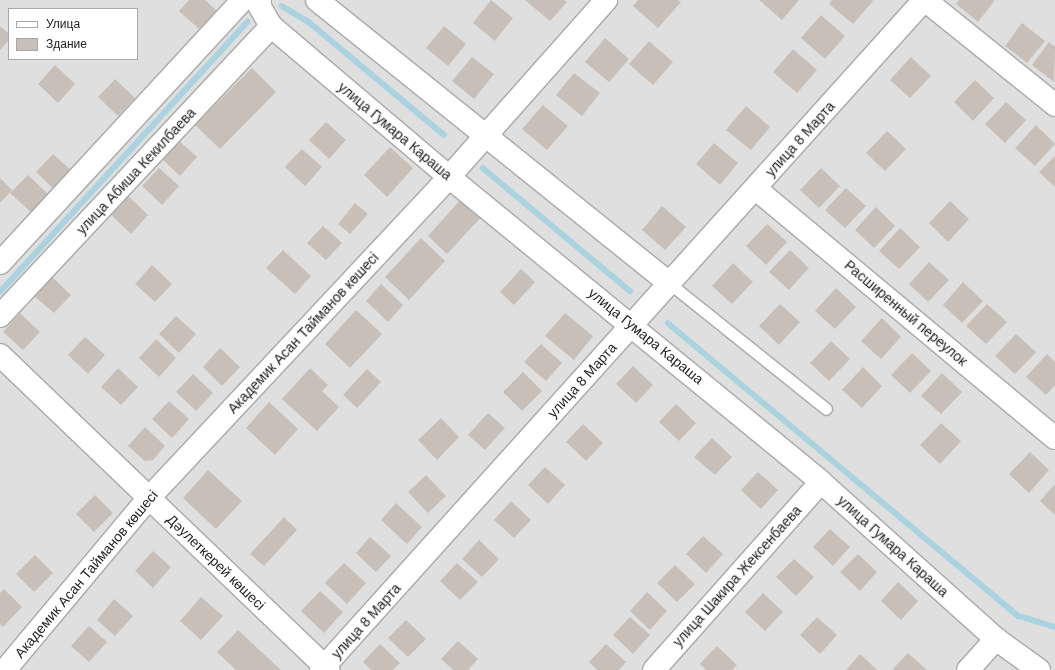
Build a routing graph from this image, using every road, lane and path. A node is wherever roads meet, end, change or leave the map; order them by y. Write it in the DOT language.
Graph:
graph roads {
  1 [pos="243,0"];
  2 [pos="260,0"];
  3 [pos="317,0"];
  4 [pos="606,0"];
  5 [pos="925,0"];
  6 [pos="272,26"];
  7 [pos="1055,105"];
  8 [pos="486,136"];
  9 [pos="449,177"];
  10 [pos="756,188"];
  11 [pos="0,263"];
  12 [pos="670,283"];
  13 [pos="0,316"];
  14 [pos="632,324"];
  15 [pos="0,355"];
  16 [pos="826,409"];
  17 [pos="1055,438"];
  18 [pos="821,482"];
  19 [pos="149,498"];
  20 [pos="996,639"];
  21 [pos="324,669"];
  22 [pos="5,670"];
  23 [pos="654,670"];
  24 [pos="968,670"];
  25 [pos="1039,670"];
  1 -- 11 [label="street"];
  2 -- 6 [label="street, улица Гумара Караша"];
  3 -- 8 [label="street"];
  4 -- 8 [label="street, Академик Асан Тайманов көшесі"];
  5 -- 7 [label="street"];
  5 -- 10 [label="street, улица 8 Марта"];
  6 -- 9 [label="street, улица Гумара Караша"];
  6 -- 13 [label="street, улица Абиша Кекилбаева"];
  8 -- 9 [label="street, Академик Асан Тайманов көшесі"];
  8 -- 12 [label="street"];
  9 -- 14 [label="street, улица Гумара Караша"];
  9 -- 19 [label="street, Академик Асан Тайманов көшесі"];
  10 -- 12 [label="street, улица 8 Марта"];
  10 -- 17 [label="street, Расширенный переулок"];
  12 -- 14 [label="street, улица 8 Марта"];
  12 -- 16 [label="lane"];
  14 -- 18 [label="street, улица Гумара Караша"];
  14 -- 21 [label="street, улица 8 Марта"];
  15 -- 19 [label="street, Дәулеткерей көшесі"];
  18 -- 20 [label="street, улица Гумара Караша"];
  18 -- 23 [label="street, улица Шакира Жексенбаева"];
  19 -- 21 [label="street, Дәулеткерей көшесі"];
  19 -- 22 [label="street, Академик Асан Тайманов көшесі"];
  20 -- 24 [label="street"];
  20 -- 25 [label="street, улица Гумара Караша"];
}
